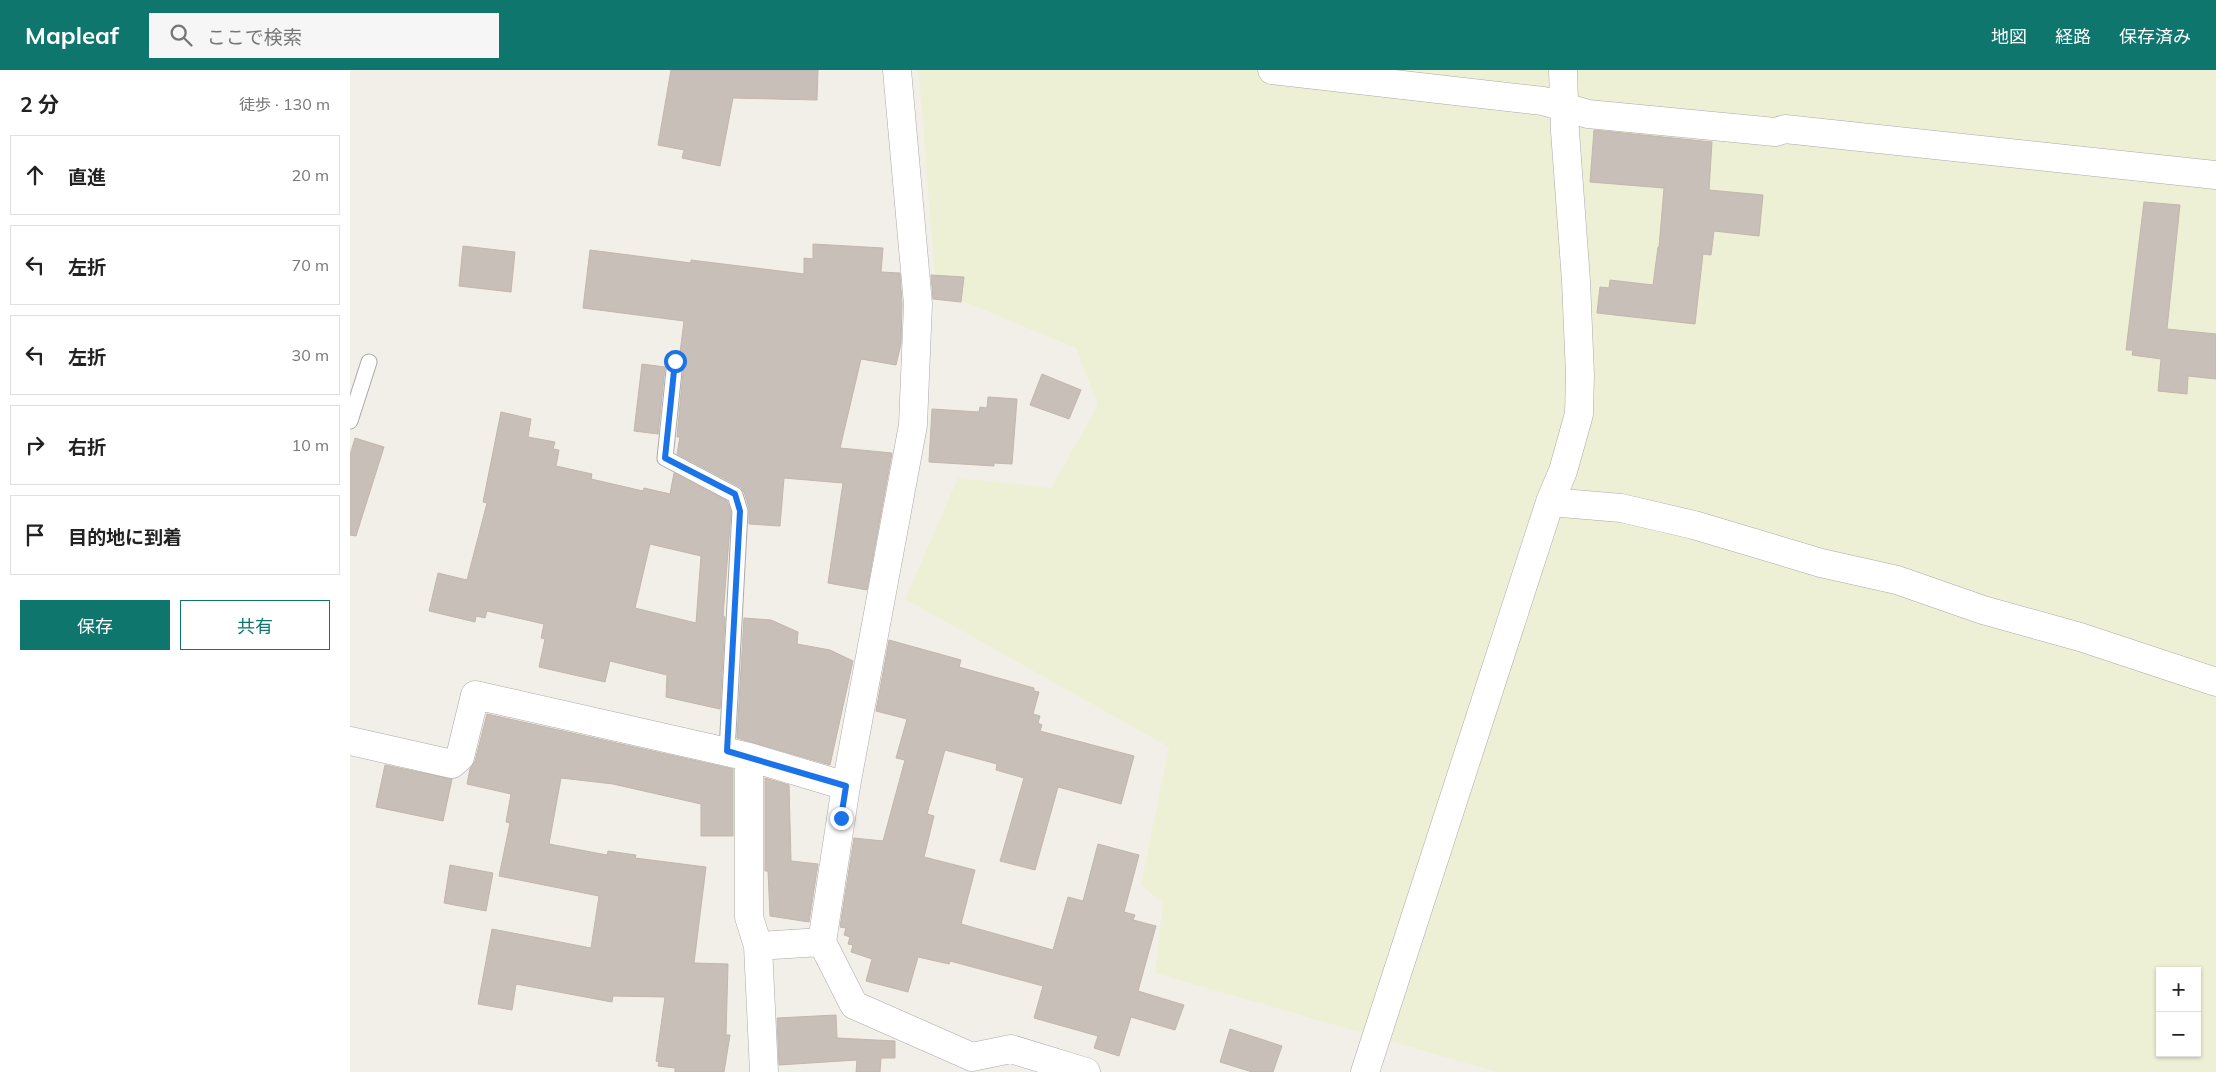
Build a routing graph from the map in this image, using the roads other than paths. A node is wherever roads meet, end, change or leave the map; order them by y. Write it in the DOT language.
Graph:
graph roads {
  1 [pos="897,70"];
  2 [pos="1272,70"];
  3 [pos="1563,70"];
  4 [pos="1565,106"];
  5 [pos="2216,175"];
  6 [pos="675,361"];
  7 [pos="369,362"];
  8 [pos="350,421"];
  9 [pos="1550,502"];
  10 [pos="2216,682"];
  11 [pos="350,741"];
  12 [pos="738,754"];
  13 [pos="846,786"];
  14 [pos="822,942"];
  15 [pos="758,946"];
  16 [pos="971,1064"];
  17 [pos="764,1072"];
  18 [pos="1086,1072"];
  19 [pos="1365,1072"];
  1 -- 13 [label="street"];
  2 -- 4 [label="street"];
  3 -- 4 [label="street"];
  4 -- 5 [label="street"];
  4 -- 9 [label="street"];
  6 -- 12 [label="lane"];
  7 -- 8 [label="lane"];
  9 -- 10 [label="street"];
  9 -- 19 [label="street"];
  11 -- 12 [label="street"];
  12 -- 13 [label="street"];
  12 -- 15 [label="street"];
  13 -- 14 [label="street"];
  14 -- 15 [label="street"];
  14 -- 16 [label="street"];
  15 -- 17 [label="street"];
  16 -- 18 [label="street"];
}
